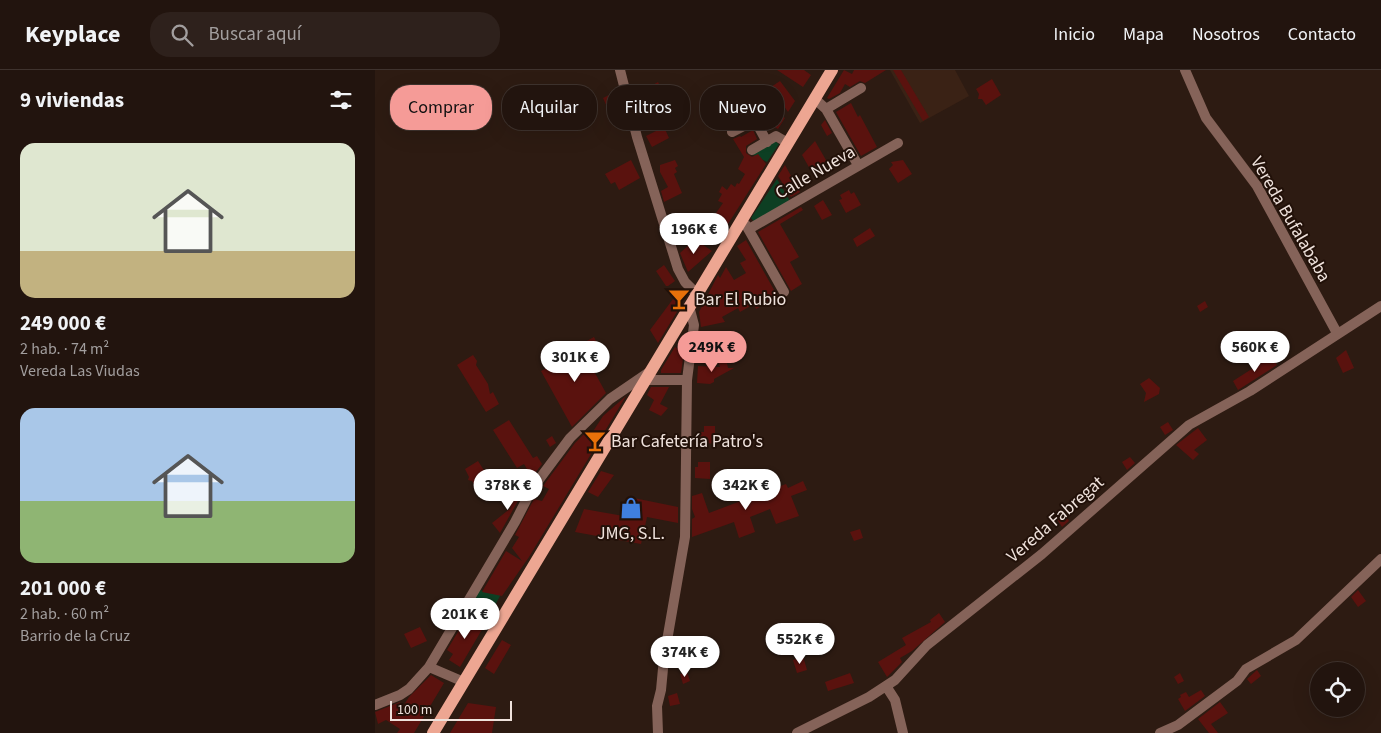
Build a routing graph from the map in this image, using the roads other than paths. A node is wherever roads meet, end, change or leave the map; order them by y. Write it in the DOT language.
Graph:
graph roads {
  1 [pos="620,70"];
  2 [pos="832,70"];
  3 [pos="1185,70"];
  4 [pos="861,88"];
  5 [pos="815,99"];
  6 [pos="826,109"];
  7 [pos="732,132"];
  8 [pos="767,142"];
  9 [pos="788,143"];
  10 [pos="898,143"];
  11 [pos="752,150"];
  12 [pos="858,165"];
  13 [pos="746,224"];
  14 [pos="784,292"];
  15 [pos="697,294"];
  16 [pos="689,306"];
  17 [pos="1381,306"];
  18 [pos="1337,333"];
  19 [pos="646,376"];
  20 [pos="687,380"];
  21 [pos="1381,559"];
  22 [pos="429,667"];
  23 [pos="463,682"];
  24 [pos="886,686"];
  25 [pos="375,705"];
  26 [pos="433,733"];
  27 [pos="658,733"];
  28 [pos="797,733"];
  29 [pos="903,733"];
  30 [pos="1160,733"];
  1 -- 15 [label="street"];
  2 -- 5 [label="main road"];
  3 -- 18 [label="street, Vereda Bufalababa"];
  4 -- 6 [label="street"];
  5 -- 6 [label="street"];
  5 -- 9 [label="main road"];
  6 -- 12 [label="street"];
  7 -- 8 [label="street"];
  8 -- 9 [label="street"];
  8 -- 11 [label="street"];
  9 -- 13 [label="main road"];
  10 -- 12 [label="street, Calle Nueva"];
  12 -- 13 [label="street, Calle Nueva"];
  13 -- 14 [label="street"];
  13 -- 15 [label="main road"];
  15 -- 16 [label="main road"];
  16 -- 19 [label="main road"];
  16 -- 20 [label="street"];
  17 -- 18 [label="street, Vereda Fabregat"];
  18 -- 24 [label="street, Vereda Fabregat"];
  19 -- 20 [label="street"];
  19 -- 22 [label="street"];
  19 -- 23 [label="main road"];
  20 -- 27 [label="street"];
  21 -- 30 [label="street"];
  22 -- 23 [label="street"];
  22 -- 25 [label="street"];
  23 -- 26 [label="main road"];
  24 -- 28 [label="street, Vereda Fabregat"];
  24 -- 29 [label="street"];
}
